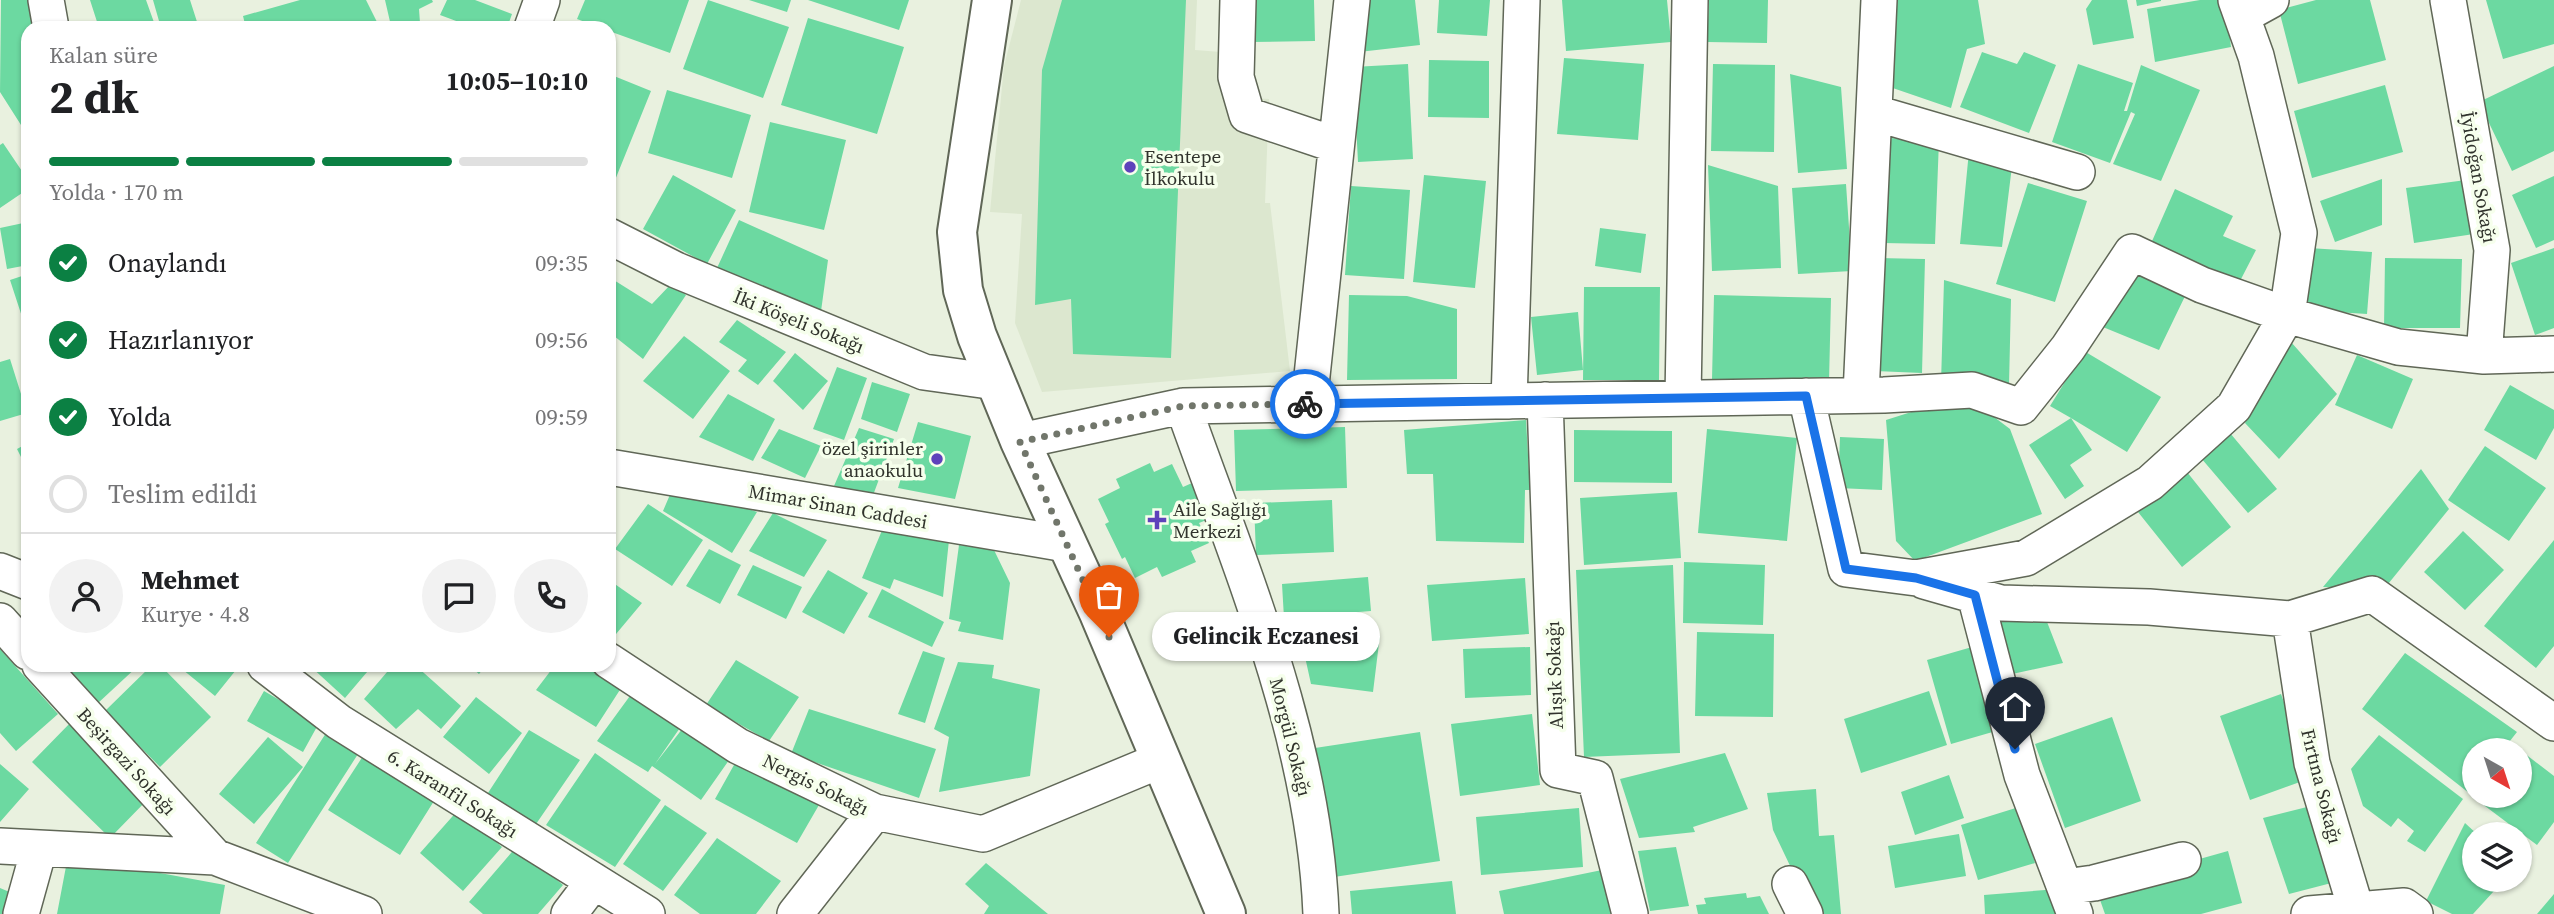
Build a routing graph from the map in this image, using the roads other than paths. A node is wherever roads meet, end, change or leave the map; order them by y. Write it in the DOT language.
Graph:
graph roads {
  1 [pos="46,0"];
  2 [pos="542,0"];
  3 [pos="992,0"];
  4 [pos="1238,0"];
  5 [pos="1352,0"];
  6 [pos="1522,0"];
  7 [pos="1690,0"];
  8 [pos="1879,0"];
  9 [pos="2448,0"];
  10 [pos="2250,5"];
  11 [pos="50,21"];
  12 [pos="534,21"];
  13 [pos="1875,113"];
  14 [pos="1336,145"];
  15 [pos="2077,172"];
  16 [pos="616,240"];
  17 [pos="2287,315"];
  18 [pos="2554,354"];
  19 [pos="2484,356"];
  20 [pos="996,382"];
  21 [pos="1861,395"];
  22 [pos="1806,396"];
  23 [pos="1683,398"];
  24 [pos="1545,400"];
  25 [pos="1509,401"];
  26 [pos="1309,404"];
  27 [pos="1183,406"];
  28 [pos="1020,442"];
  29 [pos="616,468"];
  30 [pos="1066,544"];
  31 [pos="0,571"];
  32 [pos="1916,578"];
  33 [pos="21,579"];
  34 [pos="1975,595"];
  35 [pos="2290,619"];
  36 [pos="0,621"];
  37 [pos="21,644"];
  38 [pos="616,666"];
  39 [pos="46,672"];
  40 [pos="274,672"];
  41 [pos="2554,723"];
  42 [pos="1161,760"];
  43 [pos="875,812"];
  44 [pos="0,846"];
  45 [pos="39,849"];
  46 [pos="215,857"];
  47 [pos="2183,860"];
  48 [pos="593,881"];
  49 [pos="2070,900"];
  50 [pos="2356,909"];
  51 [pos="21,914"];
  52 [pos="364,914"];
  53 [pos="569,914"];
  54 [pos="647,914"];
  55 [pos="795,914"];
  56 [pos="1226,914"];
  57 [pos="1321,914"];
  58 [pos="1630,914"];
  59 [pos="2309,914"];
  60 [pos="2415,914"];
  1 -- 11 [label="street"];
  2 -- 12 [label="street"];
  3 -- 20 [label="main road"];
  4 -- 14 [label="street"];
  5 -- 14 [label="street"];
  6 -- 25 [label="street"];
  7 -- 23 [label="street"];
  8 -- 13 [label="street"];
  9 -- 19 [label="street, İyidoğan Sokağı"];
  10 -- 17 [label="street"];
  13 -- 15 [label="street"];
  13 -- 21 [label="street"];
  14 -- 26 [label="street"];
  16 -- 20 [label="street, İki Köşeli Sokağı"];
  17 -- 19 [label="street"];
  17 -- 21 [label="street"];
  17 -- 32 [label="street"];
  18 -- 19 [label="street"];
  20 -- 28 [label="main road"];
  21 -- 22 [label="street"];
  22 -- 23 [label="street"];
  22 -- 32 [label="street"];
  23 -- 24 [label="street"];
  24 -- 25 [label="street"];
  24 -- 58 [label="street, Alışık Sokağı"];
  25 -- 26 [label="street"];
  26 -- 27 [label="street"];
  27 -- 28 [label="street"];
  27 -- 57 [label="street, Morgül Sokağı"];
  28 -- 30 [label="main road"];
  29 -- 30 [label="street, Mimar Sinan Caddesi"];
  30 -- 42 [label="main road"];
  31 -- 33 [label="street"];
  32 -- 34 [label="street"];
  34 -- 35 [label="street"];
  34 -- 49 [label="street"];
  35 -- 41 [label="street"];
  35 -- 50 [label="street, Fırtına Sokağı"];
  36 -- 37 [label="street"];
  38 -- 43 [label="street, Nergis Sokağı"];
  39 -- 46 [label="street, Beşirgazi Sokağı"];
  40 -- 48 [label="street, 6. Karanfil Sokağı"];
  42 -- 43 [label="street, Nergis Sokağı"];
  42 -- 56 [label="main road"];
  43 -- 55 [label="street"];
  44 -- 45 [label="street"];
  45 -- 46 [label="street"];
  45 -- 51 [label="street"];
  46 -- 52 [label="street"];
  47 -- 49 [label="street"];
  48 -- 53 [label="street"];
  48 -- 54 [label="street, 6. Karanfil Sokağı"];
  50 -- 59 [label="street"];
  50 -- 60 [label="street"];
}
